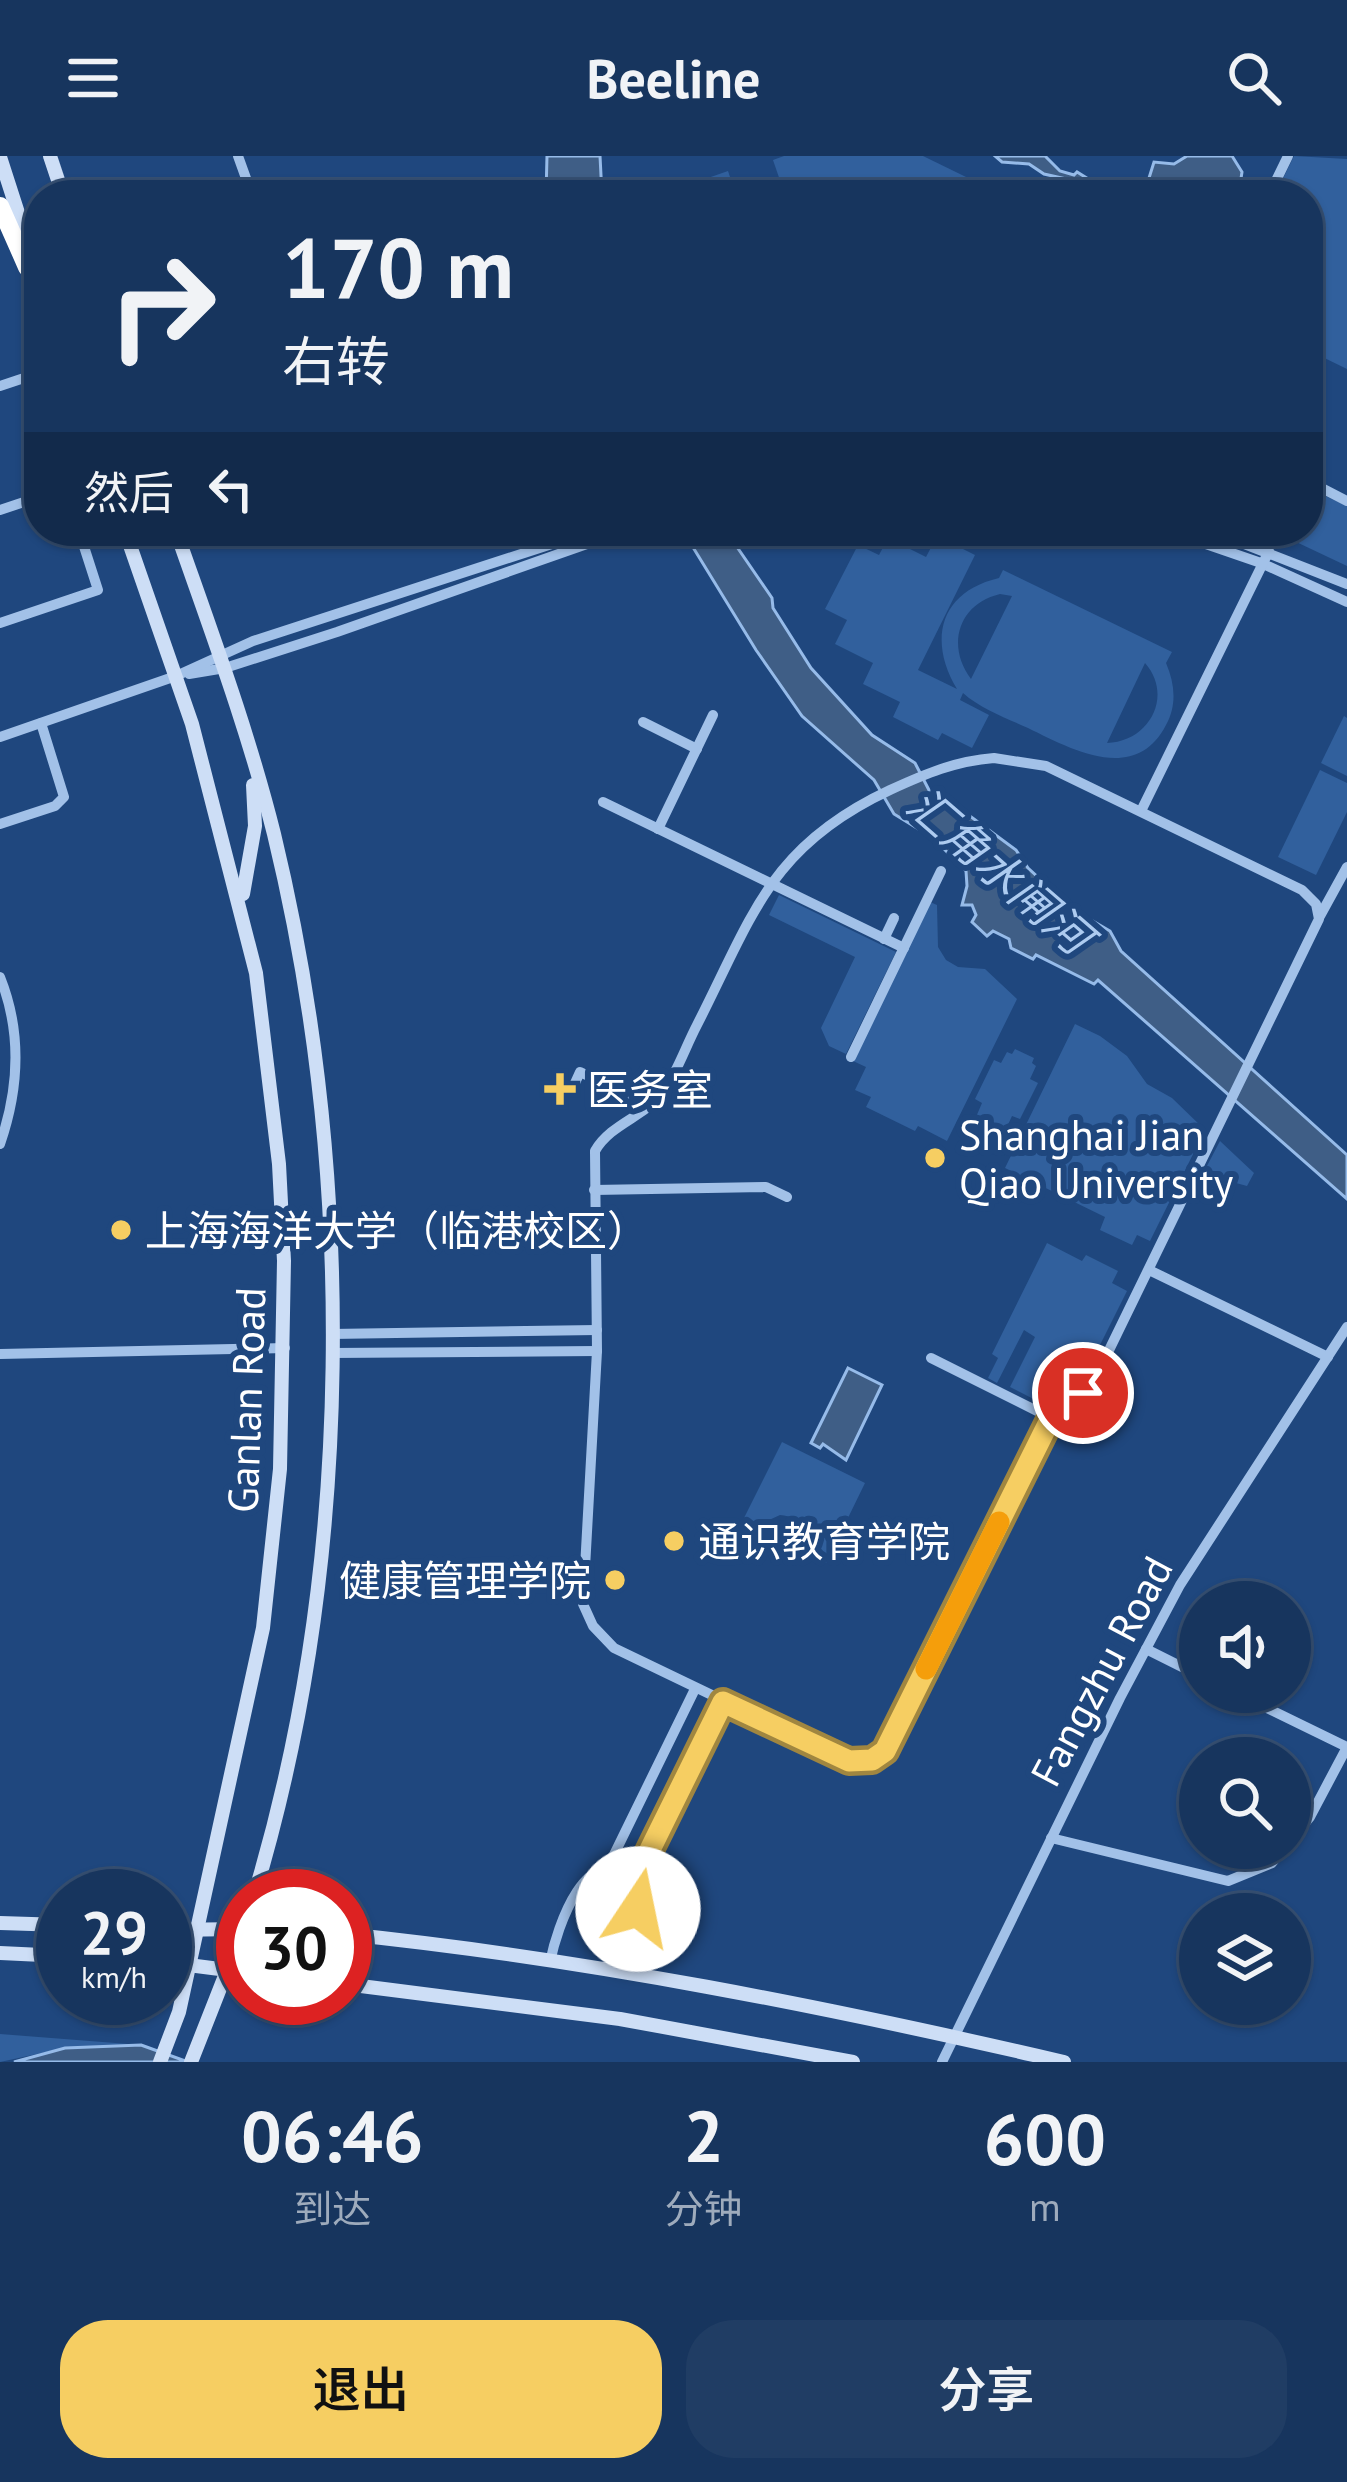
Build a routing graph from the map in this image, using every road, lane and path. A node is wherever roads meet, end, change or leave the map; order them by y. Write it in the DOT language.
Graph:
graph roads {
  1 [pos="0,158"];
  2 [pos="0,206"];
  3 [pos="24,234"];
  4 [pos="24,260"];
  5 [pos="84,546"];
  6 [pos="130,546"];
  7 [pos="181,546"];
  8 [pos="545,546"];
  9 [pos="578,546"];
  10 [pos="1212,546"];
  11 [pos="1254,546"];
  12 [pos="1269,551"];
  13 [pos="1261,563"];
  14 [pos="1347,584"];
  15 [pos="1347,602"];
  16 [pos="0,622"];
  17 [pos="223,662"];
  18 [pos="176,676"];
  19 [pos="713,716"];
  20 [pos="643,722"];
  21 [pos="41,723"];
  22 [pos="0,737"];
  23 [pos="697,749"];
  24 [pos="251,752"];
  25 [pos="603,802"];
  26 [pos="1141,811"];
  27 [pos="1,826"];
  28 [pos="658,829"];
  29 [pos="1347,867"];
  30 [pos="941,872"];
  31 [pos="769,882"];
  32 [pos="242,911"];
  33 [pos="894,918"];
  34 [pos="1319,919"];
  35 [pos="884,939"];
  36 [pos="904,948"];
  37 [pos="0,977"];
  38 [pos="851,1057"];
  39 [pos="575,1083"];
  40 [pos="648,1104"];
  41 [pos="0,1144"];
  42 [pos="594,1190"];
  43 [pos="788,1197"];
  44 [pos="1149,1270"];
  45 [pos="1347,1327"];
  46 [pos="597,1330"];
  47 [pos="525,1331"];
  48 [pos="331,1334"];
  49 [pos="285,1348"];
  50 [pos="526,1350"];
  51 [pos="597,1351"];
  52 [pos="331,1353"];
  53 [pos="0,1354"];
  54 [pos="1328,1357"];
  55 [pos="931,1358"];
  56 [pos="1051,1418"];
  57 [pos="1146,1649"];
  58 [pos="1179,1666"];
  59 [pos="695,1689"];
  60 [pos="723,1702"];
  61 [pos="1277,1713"];
  62 [pos="1347,1747"];
  63 [pos="1311,1815"];
  64 [pos="1051,1838"];
  65 [pos="261,1869"];
  66 [pos="607,1869"];
  67 [pos="1257,1869"];
  68 [pos="634,1882"];
  69 [pos="0,1923"];
  70 [pos="36,1924"];
  71 [pos="192,1930"];
  72 [pos="196,1930"];
  73 [pos="216,1930"];
  74 [pos="372,1938"];
  75 [pos="192,1948"];
  76 [pos="0,1953"];
  77 [pos="36,1955"];
  78 [pos="550,1962"];
  79 [pos="614,1970"];
  80 [pos="372,1987"];
  81 [pos="216,2010"];
  82 [pos="173,2025"];
  83 [pos="952,2036"];
  84 [pos="162,2057"];
  85 [pos="191,2061"];
  86 [pos="853,2062"];
  87 [pos="942,2062"];
  88 [pos="1064,2062"];
  1 -- 3 [label="main road"];
  2 -- 4 [label="highway"];
  5 -- 16 [label="street"];
  6 -- 18 [label="main road, Ganlan Road"];
  7 -- 17 [label="main road, Ganlan Road"];
  8 -- 17 [label="street"];
  9 -- 17 [label="street"];
  10 -- 13 [label="street"];
  11 -- 12 [label="street"];
  12 -- 13 [label="street"];
  12 -- 14 [label="street"];
  13 -- 15 [label="street"];
  13 -- 26 [label="street"];
  17 -- 18 [label="street"];
  17 -- 24 [label="main road, Ganlan Road"];
  18 -- 21 [label="street"];
  18 -- 32 [label="main road, Ganlan Road"];
  19 -- 23 [label="street"];
  20 -- 23 [label="street"];
  21 -- 22 [label="street"];
  21 -- 27 [label="street"];
  23 -- 28 [label="street"];
  24 -- 32 [label="main road"];
  24 -- 48 [label="main road, Ganlan Road"];
  25 -- 28 [label="street"];
  26 -- 31 [label="street"];
  26 -- 34 [label="street"];
  28 -- 31 [label="street"];
  29 -- 34 [label="street"];
  30 -- 36 [label="street"];
  31 -- 35 [label="street"];
  31 -- 40 [label="street"];
  32 -- 49 [label="main road, Ganlan Road"];
  33 -- 35 [label="street"];
  34 -- 44 [label="street"];
  35 -- 36 [label="street"];
  36 -- 38 [label="street"];
  37 -- 41 [label="street"];
  39 -- 40 [label="street"];
  40 -- 42 [label="street"];
  42 -- 43 [label="street"];
  42 -- 46 [label="street"];
  44 -- 54 [label="street"];
  44 -- 56 [label="street"];
  45 -- 54 [label="street, Fangzhu Road"];
  46 -- 47 [label="street"];
  46 -- 51 [label="street"];
  47 -- 48 [label="street"];
  47 -- 50 [label="street"];
  48 -- 52 [label="main road, Ganlan Road"];
  49 -- 53 [label="street"];
  49 -- 72 [label="main road, Ganlan Road"];
  50 -- 51 [label="street"];
  50 -- 52 [label="street"];
  51 -- 59 [label="street"];
  52 -- 65 [label="main road, Ganlan Road"];
  54 -- 57 [label="street, Fangzhu Road"];
  55 -- 56 [label="street"];
  56 -- 60 [label="street"];
  57 -- 58 [label="street"];
  57 -- 64 [label="street, Fangzhu Road"];
  59 -- 60 [label="street"];
  59 -- 66 [label="street"];
  60 -- 68 [label="street"];
  61 -- 62 [label="street"];
  62 -- 63 [label="street"];
  64 -- 67 [label="street"];
  64 -- 83 [label="street, Fangzhu Road"];
  66 -- 68 [label="street"];
  66 -- 78 [label="street"];
  68 -- 79 [label="street"];
  69 -- 70 [label="main road"];
  71 -- 72 [label="main road"];
  72 -- 73 [label="main road"];
  72 -- 75 [label="main road, Ganlan Road"];
  74 -- 78 [label="main road"];
  76 -- 77 [label="main road"];
  78 -- 79 [label="main road"];
  79 -- 83 [label="main road"];
  80 -- 86 [label="main road"];
  81 -- 85 [label="main road"];
  82 -- 84 [label="main road, Ganlan Road"];
  83 -- 87 [label="street, Fangzhu Road"];
  83 -- 88 [label="main road"];
}
